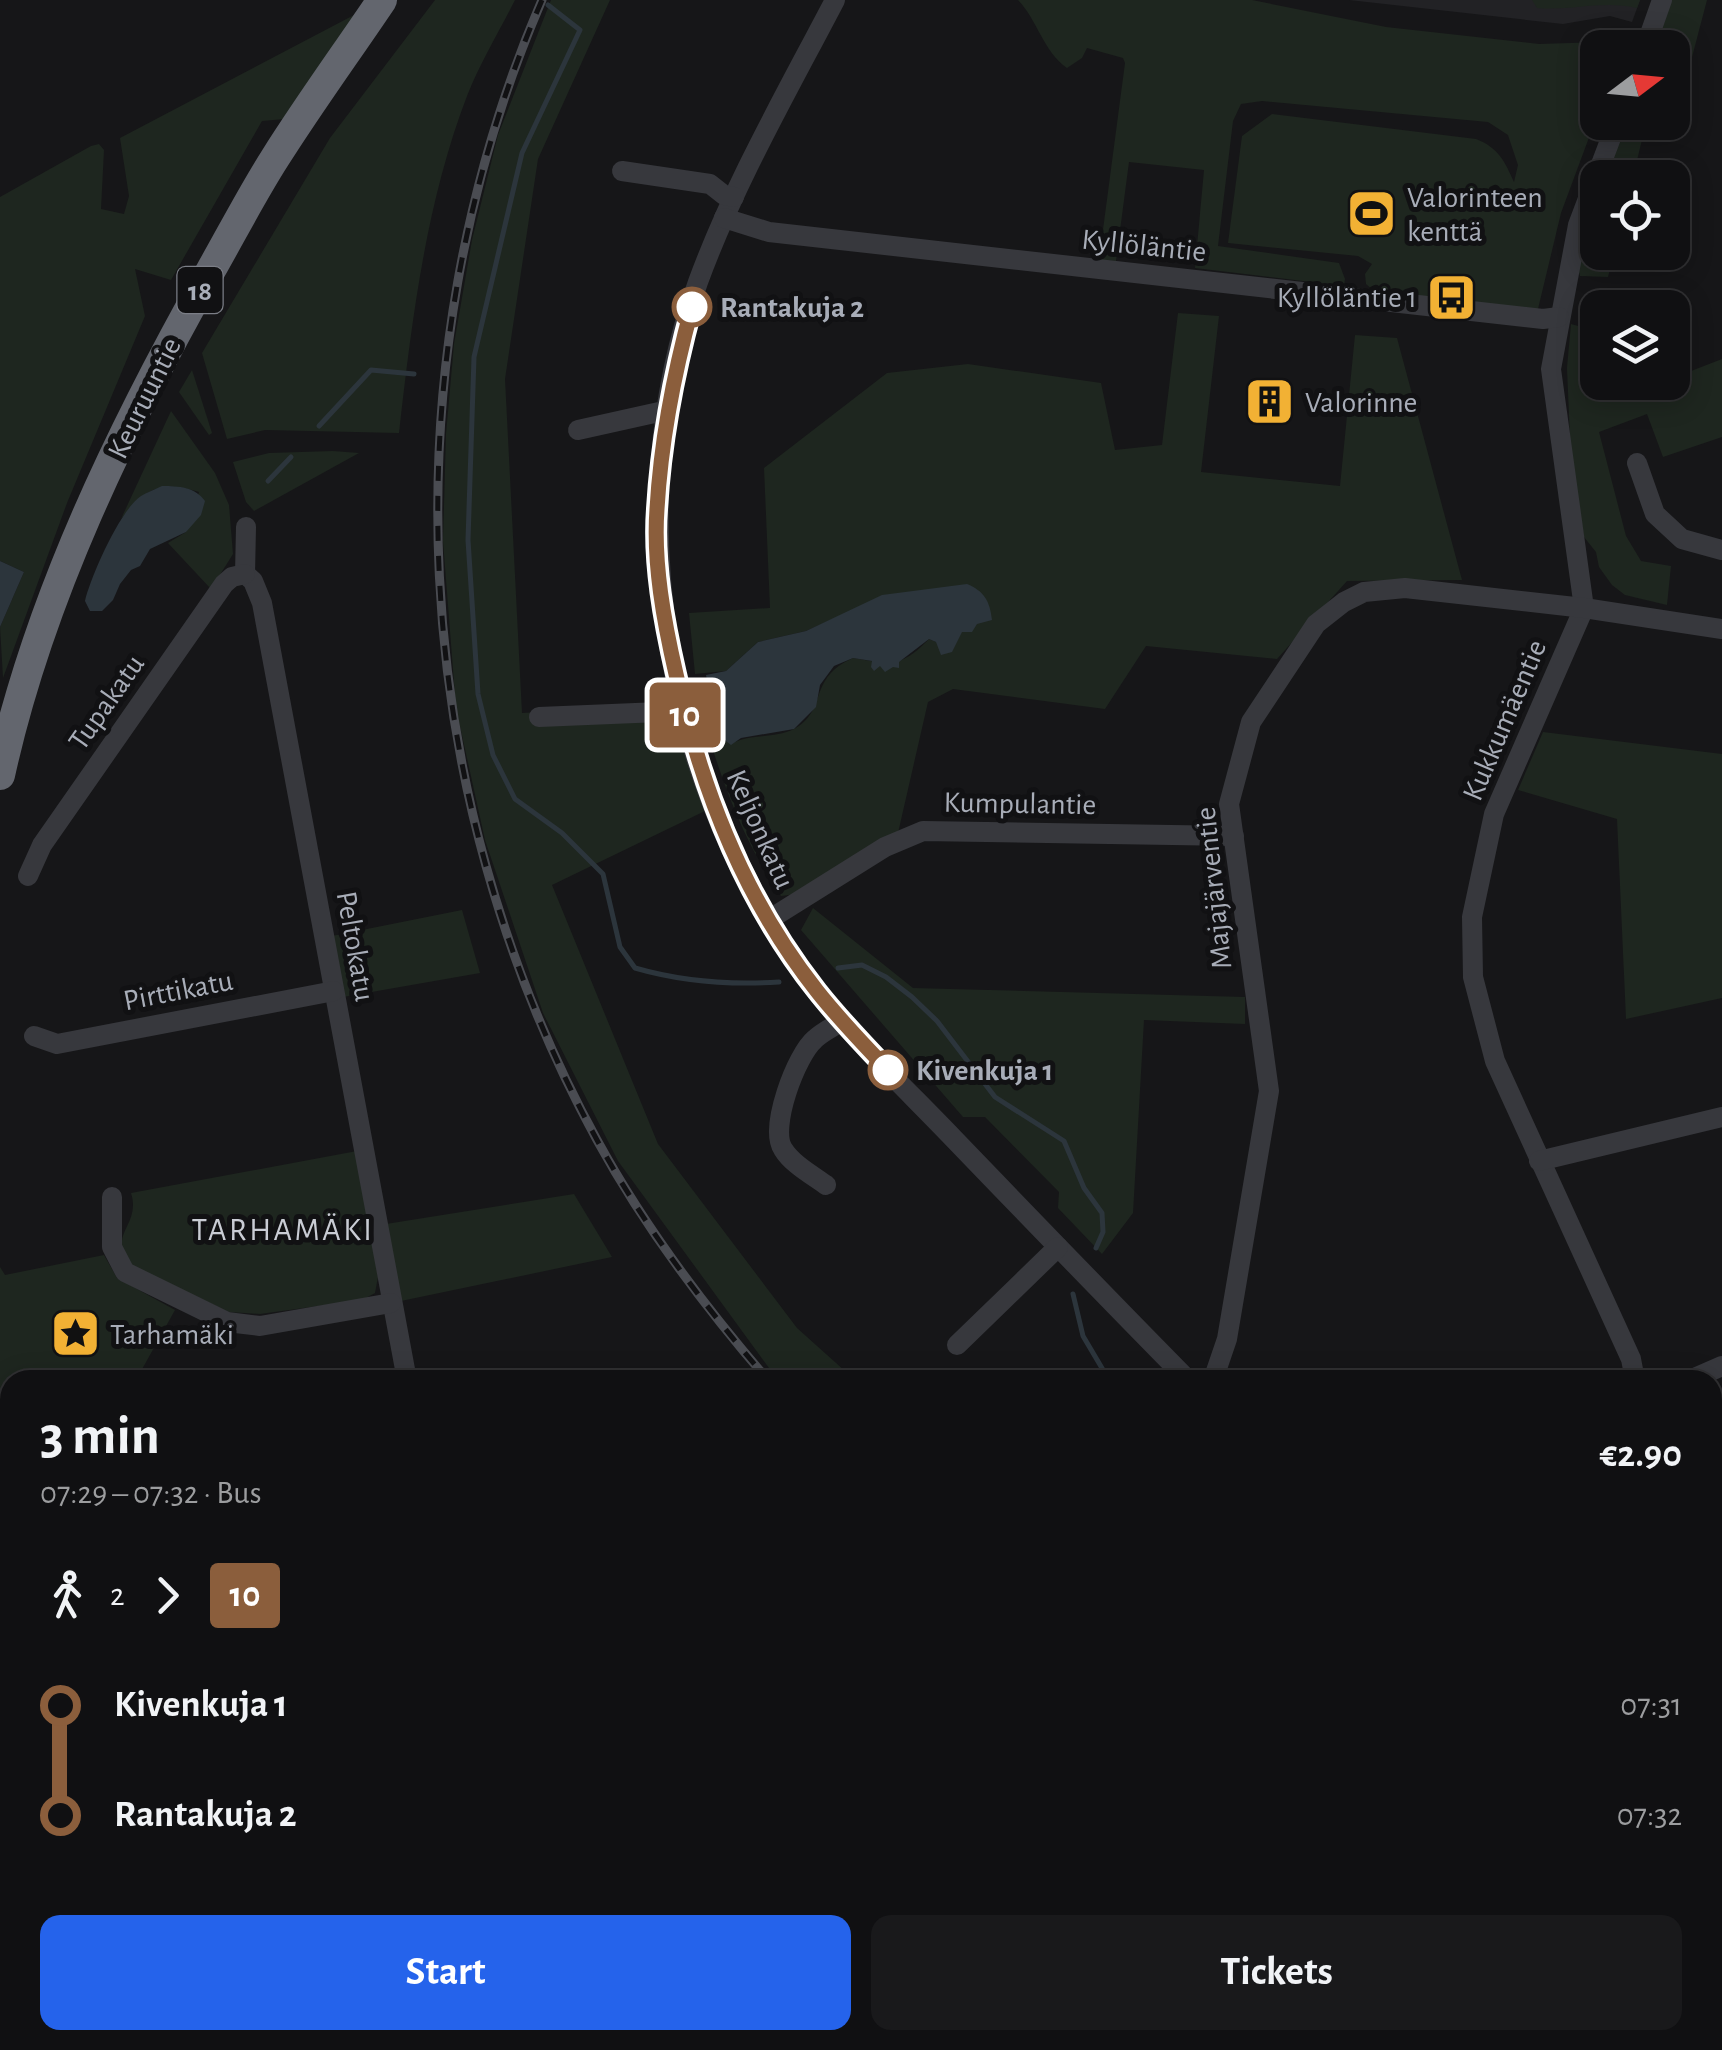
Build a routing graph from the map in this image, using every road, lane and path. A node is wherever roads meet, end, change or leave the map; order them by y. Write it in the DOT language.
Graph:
graph roads {
  1 [pos="382,0"];
  2 [pos="1662,0"];
  3 [pos="833,1"];
  4 [pos="1651,30"];
  5 [pos="1610,140"];
  6 [pos="622,171"];
  7 [pos="734,197"];
  8 [pos="724,218"];
  9 [pos="1559,317"];
  10 [pos="668,410"];
  11 [pos="578,430"];
  12 [pos="1636,462"];
  13 [pos="246,528"];
  14 [pos="1722,550"];
  15 [pos="245,574"];
  16 [pos="1584,608"];
  17 [pos="1722,629"];
  18 [pos="684,711"];
  19 [pos="538,717"];
  20 [pos="0,776"];
  21 [pos="1234,836"];
  22 [pos="28,876"];
  23 [pos="770,920"];
  24 [pos="334,990"];
  25 [pos="842,1021"];
  26 [pos="34,1036"];
  27 [pos="1722,1118"];
  28 [pos="1539,1161"];
  29 [pos="826,1185"];
  30 [pos="112,1196"];
  31 [pos="1058,1247"];
  32 [pos="391,1304"];
  33 [pos="957,1345"];
  34 [pos="404,1370"];
  35 [pos="1178,1370"];
  36 [pos="1216,1370"];
  37 [pos="1634,1370"];
  1 -- 20 [label="highway, Keuruuntie / 18"];
  2 -- 4 [label="street"];
  3 -- 7 [label="street, Keljonkatu"];
  5 -- 9 [label="street"];
  6 -- 7 [label="street"];
  7 -- 8 [label="street, Keljonkatu"];
  8 -- 9 [label="street, Kyllöläntie"];
  8 -- 10 [label="street, Keljonkatu"];
  9 -- 16 [label="street"];
  10 -- 11 [label="street"];
  10 -- 18 [label="street, Keljonkatu"];
  12 -- 14 [label="street"];
  13 -- 15 [label="street, Peltokatu"];
  15 -- 22 [label="street, Tupakatu"];
  15 -- 24 [label="street, Peltokatu"];
  16 -- 17 [label="street, Majajärventie"];
  16 -- 21 [label="street, Majajärventie"];
  16 -- 28 [label="street, Kukkumäentie"];
  18 -- 19 [label="street"];
  18 -- 23 [label="street, Keljonkatu"];
  21 -- 23 [label="street, Kumpulantie"];
  21 -- 36 [label="street, Majajärventie"];
  23 -- 25 [label="street, Keljonkatu"];
  24 -- 26 [label="street, Pirttikatu"];
  24 -- 32 [label="street, Peltokatu"];
  25 -- 29 [label="street"];
  25 -- 31 [label="street, Keljonkatu"];
  27 -- 28 [label="street"];
  28 -- 37 [label="street, Kukkumäentie"];
  30 -- 32 [label="street"];
  31 -- 33 [label="street"];
  31 -- 35 [label="street, Keljonkatu"];
  32 -- 34 [label="street, Peltokatu"];
}
